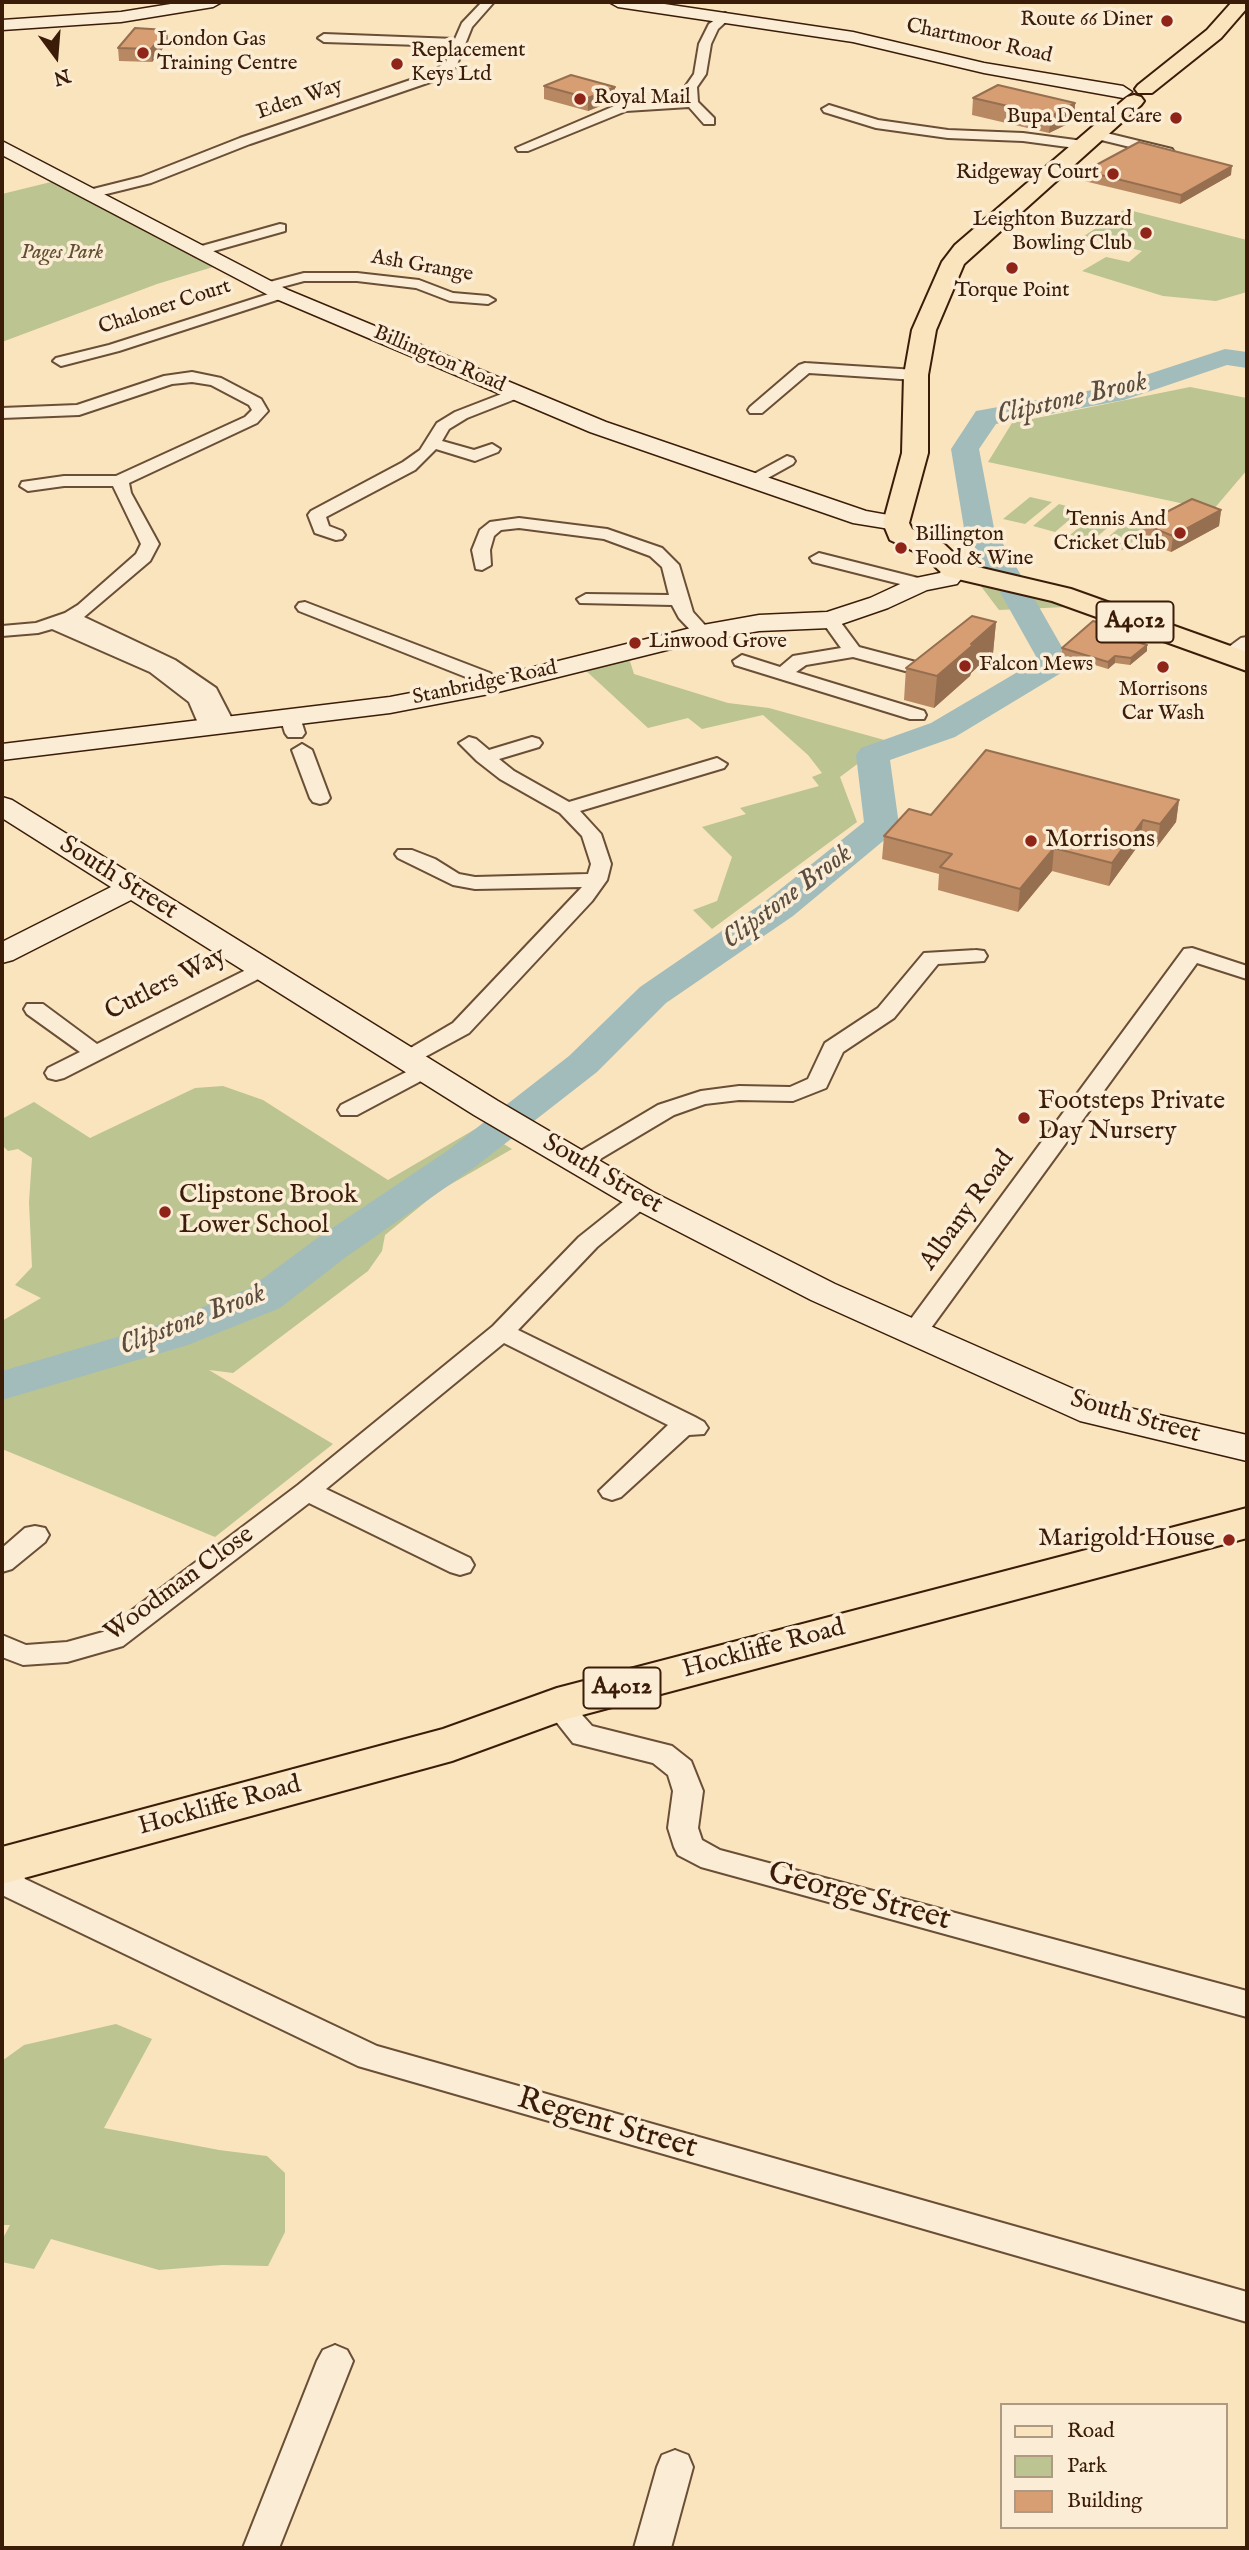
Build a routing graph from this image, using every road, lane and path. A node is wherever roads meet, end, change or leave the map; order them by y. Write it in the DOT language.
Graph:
graph roads {
  1 [pos="213,2"];
  2 [pos="488,2"];
  3 [pos="618,2"];
  4 [pos="1242,2"];
  5 [pos="725,17"];
  6 [pos="2,25"];
  7 [pos="324,38"];
  8 [pos="459,43"];
  9 [pos="1134,94"];
  10 [pos="692,103"];
  11 [pos="828,108"];
  12 [pos="709,121"];
  13 [pos="1089,140"];
  14 [pos="2,147"];
  15 [pos="523,148"];
  16 [pos="1185,156"];
  17 [pos="90,194"];
  18 [pos="280,228"];
  19 [pos="196,252"];
  20 [pos="274,291"];
  21 [pos="488,300"];
  22 [pos="61,361"];
  23 [pos="916,375"];
  24 [pos="517,393"];
  25 [pos="756,410"];
  26 [pos="2,413"];
  27 [pos="433,443"];
  28 [pos="492,449"];
  29 [pos="787,461"];
  30 [pos="751,480"];
  31 [pos="120,481"];
  32 [pos="28,486"];
  33 [pos="896,523"];
  34 [pos="336,535"];
  35 [pos="819,558"];
  36 [pos="482,565"];
  37 [pos="965,573"];
  38 [pos="920,584"];
  39 [pos="586,599"];
  40 [pos="679,600"];
  41 [pos="305,607"];
  42 [pos="63,621"];
  43 [pos="830,621"];
  44 [pos="2,631"];
  45 [pos="703,634"];
  46 [pos="853,651"];
  47 [pos="1241,653"];
  48 [pos="742,661"];
  49 [pos="924,670"];
  50 [pos="783,673"];
  51 [pos="494,685"];
  52 [pos="917,715"];
  53 [pos="217,724"];
  54 [pos="296,733"];
  55 [pos="532,743"];
  56 [pos="2,752"];
  57 [pos="717,764"];
  58 [pos="320,798"];
  59 [pos="2,807"];
  60 [pos="567,809"];
  61 [pos="405,854"];
  62 [pos="597,880"];
  63 [pos="133,887"];
  64 [pos="2,954"];
  65 [pos="976,956"];
  66 [pos="262,968"];
  67 [pos="1247,973"];
  68 [pos="35,1009"];
  69 [pos="95,1053"];
  70 [pos="418,1064"];
  71 [pos="56,1073"];
  72 [pos="349,1110"];
  73 [pos="577,1163"];
  74 [pos="641,1199"];
  75 [pos="502,1332"];
  76 [pos="914,1333"];
  77 [pos="1247,1448"];
  78 [pos="307,1491"];
  79 [pos="612,1491"];
  80 [pos="1247,1523"];
  81 [pos="35,1535"];
  82 [pos="2,1562"];
  83 [pos="460,1565"];
  84 [pos="2,1646"];
  85 [pos="557,1705"];
  86 [pos="3,1866"];
  87 [pos="1247,2004"];
  88 [pos="1247,2307"];
  89 [pos="335,2361"];
  90 [pos="675,2467"];
  91 [pos="261,2548"];
  92 [pos="652,2548"];
  1 -- 6 [label="street"];
  2 -- 8 [label="street, Eden Way"];
  3 -- 5 [label="street, Chartmoor Road"];
  4 -- 9 [label="main road"];
  5 -- 9 [label="street, Chartmoor Road"];
  5 -- 10 [label="street"];
  7 -- 8 [label="street"];
  8 -- 17 [label="street, Eden Way"];
  9 -- 13 [label="main road"];
  10 -- 12 [label="street"];
  10 -- 15 [label="street"];
  11 -- 13 [label="street"];
  13 -- 16 [label="street"];
  13 -- 23 [label="main road"];
  14 -- 17 [label="street, Billington Road"];
  17 -- 19 [label="street, Billington Road"];
  18 -- 19 [label="street"];
  19 -- 20 [label="street, Billington Road"];
  20 -- 21 [label="street, Ash Grange"];
  20 -- 22 [label="street, Chaloner Court"];
  20 -- 24 [label="street, Billington Road"];
  23 -- 25 [label="street"];
  23 -- 33 [label="main road"];
  24 -- 27 [label="street"];
  24 -- 30 [label="street, Billington Road"];
  26 -- 31 [label="street"];
  27 -- 28 [label="street"];
  27 -- 34 [label="street"];
  29 -- 30 [label="street"];
  30 -- 33 [label="street, Billington Road"];
  31 -- 32 [label="street"];
  31 -- 42 [label="street"];
  33 -- 37 [label="main road, A4012"];
  35 -- 38 [label="street"];
  36 -- 40 [label="street"];
  37 -- 38 [label="street, Stanbridge Road"];
  37 -- 47 [label="main road, A4012"];
  38 -- 43 [label="street, Stanbridge Road"];
  39 -- 40 [label="street"];
  40 -- 45 [label="street"];
  41 -- 51 [label="street"];
  42 -- 44 [label="street"];
  42 -- 53 [label="street"];
  43 -- 45 [label="street, Stanbridge Road"];
  43 -- 46 [label="street"];
  45 -- 51 [label="street, Stanbridge Road"];
  46 -- 49 [label="street"];
  46 -- 50 [label="street"];
  48 -- 50 [label="street"];
  50 -- 52 [label="street"];
  51 -- 54 [label="street, Stanbridge Road"];
  53 -- 54 [label="street, Stanbridge Road"];
  53 -- 56 [label="street, Stanbridge Road"];
  54 -- 58 [label="street"];
  55 -- 60 [label="street"];
  57 -- 60 [label="street"];
  59 -- 63 [label="street, South Street"];
  60 -- 62 [label="street"];
  61 -- 62 [label="street"];
  62 -- 70 [label="street"];
  63 -- 64 [label="street"];
  63 -- 66 [label="street, South Street"];
  65 -- 73 [label="street"];
  66 -- 69 [label="street, Cutlers Way"];
  66 -- 70 [label="street, South Street"];
  67 -- 76 [label="street, Albany Road"];
  68 -- 69 [label="street, Cutlers Way"];
  69 -- 71 [label="street, Cutlers Way"];
  70 -- 72 [label="street"];
  70 -- 73 [label="street, South Street"];
  73 -- 74 [label="street, South Street"];
  74 -- 75 [label="street, Woodman Close"];
  74 -- 76 [label="street, South Street"];
  75 -- 78 [label="street, Woodman Close"];
  75 -- 79 [label="street"];
  76 -- 77 [label="street, South Street"];
  78 -- 83 [label="street"];
  78 -- 84 [label="street, Woodman Close"];
  80 -- 85 [label="main road, Hockliffe Road / A4012"];
  81 -- 82 [label="street"];
  85 -- 86 [label="main road, Hockliffe Road / A4012"];
  85 -- 87 [label="street, George Street"];
  86 -- 88 [label="street, Regent Street"];
  89 -- 91 [label="street"];
  90 -- 92 [label="street"];
}
